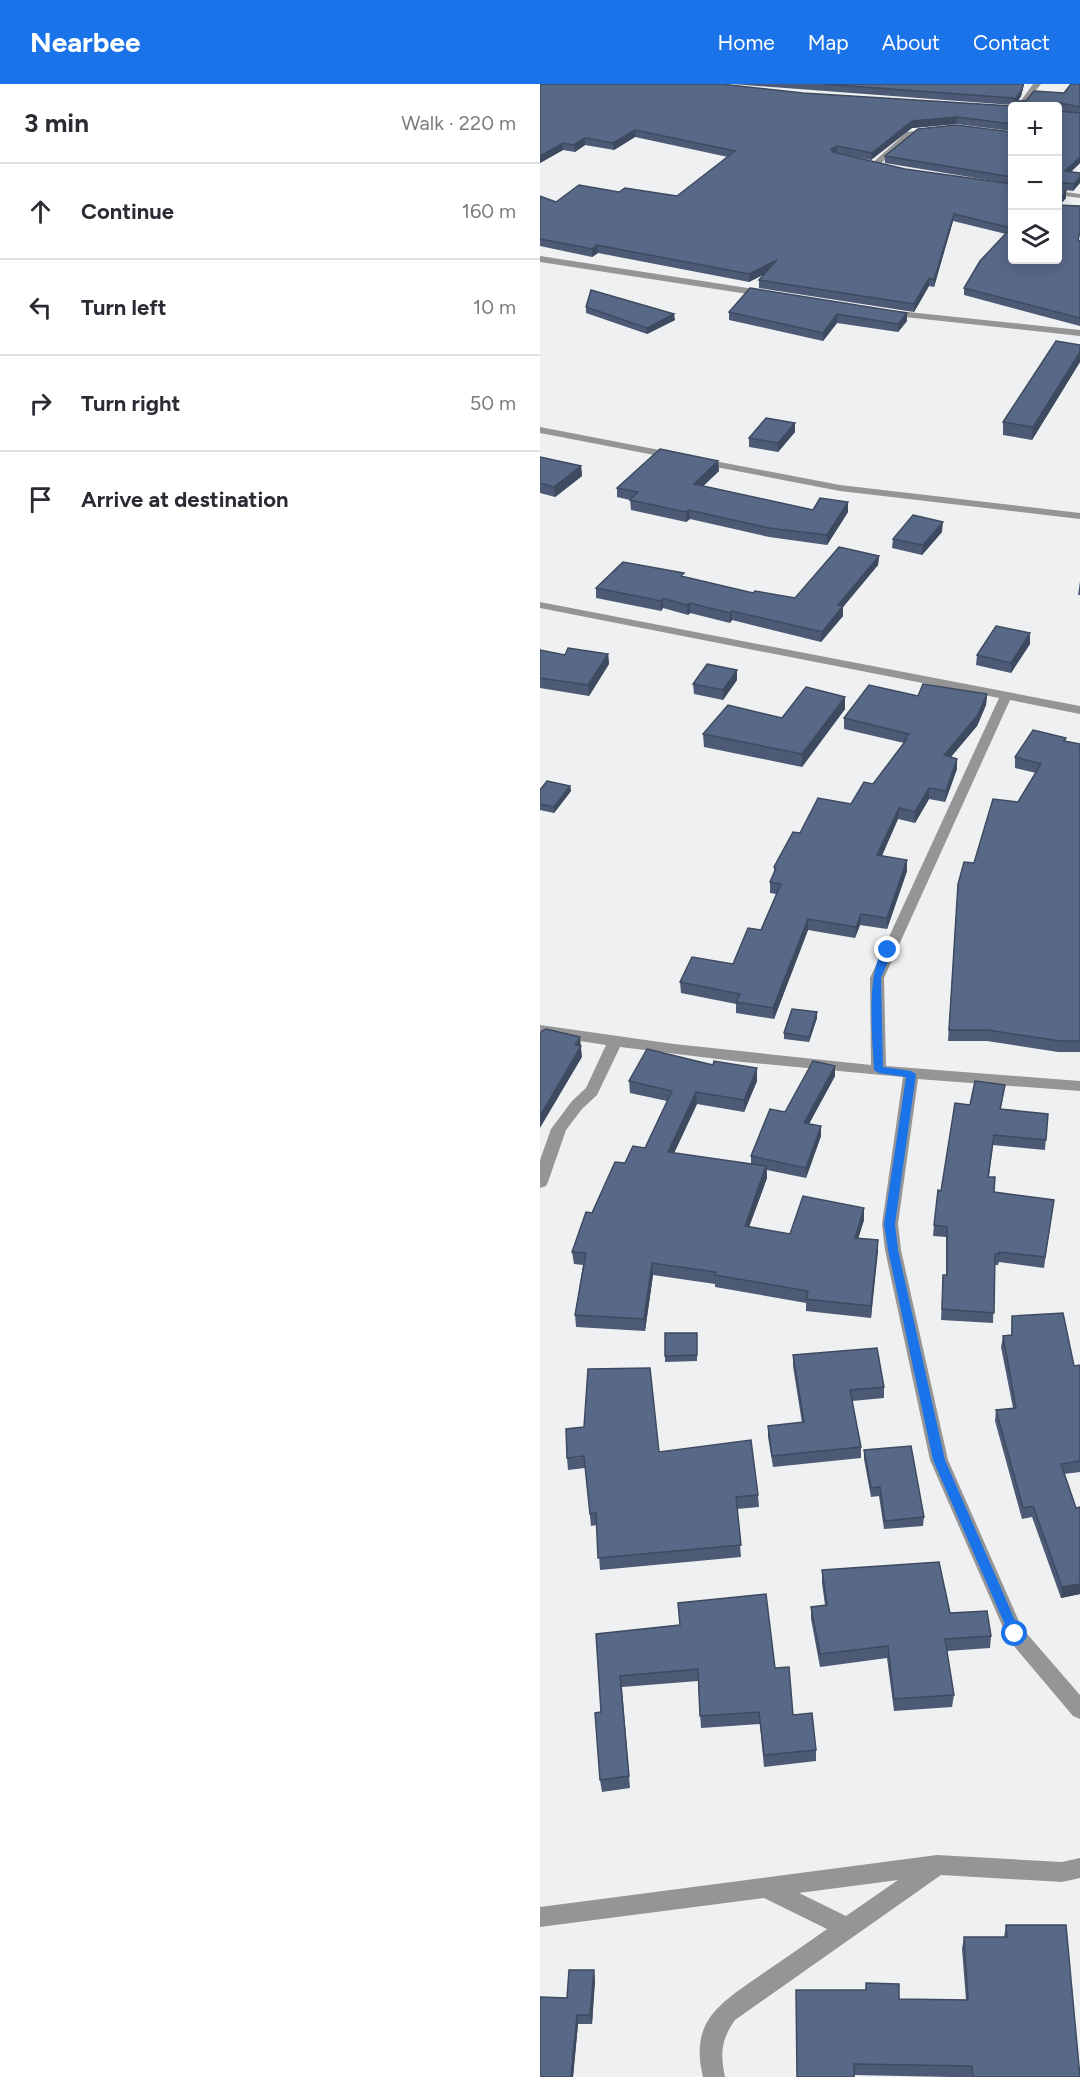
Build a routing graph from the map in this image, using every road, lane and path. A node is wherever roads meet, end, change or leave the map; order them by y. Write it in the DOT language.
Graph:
graph roads {
  1 [pos="1037,84"];
  2 [pos="1023,102"];
  3 [pos="947,129"];
  4 [pos="884,167"];
  5 [pos="1062,194"];
  6 [pos="1080,196"];
  7 [pos="540,259"];
  8 [pos="775,295"];
  9 [pos="879,311"];
  10 [pos="1080,333"];
  11 [pos="540,430"];
  12 [pos="1080,516"];
  13 [pos="540,605"];
  14 [pos="1005,697"];
  15 [pos="1080,710"];
  16 [pos="540,1030"];
  17 [pos="615,1042"];
  18 [pos="879,1070"];
  19 [pos="911,1074"];
  20 [pos="1080,1086"];
  21 [pos="540,1182"];
  22 [pos="1080,1710"];
  23 [pos="937,1865"];
  24 [pos="1080,1868"];
  25 [pos="766,1888"];
  26 [pos="540,1917"];
  27 [pos="847,1928"];
  28 [pos="714,2077"];
  1 -- 2 [label="street"];
  3 -- 4 [label="street"];
  5 -- 6 [label="street"];
  7 -- 8 [label="street"];
  9 -- 10 [label="street"];
  11 -- 12 [label="street"];
  13 -- 14 [label="street"];
  14 -- 15 [label="street"];
  14 -- 18 [label="street"];
  16 -- 17 [label="street"];
  17 -- 18 [label="street"];
  17 -- 21 [label="street"];
  18 -- 19 [label="street"];
  19 -- 20 [label="street"];
  19 -- 22 [label="street"];
  23 -- 24 [label="street"];
  23 -- 25 [label="street"];
  23 -- 27 [label="street"];
  25 -- 26 [label="street"];
  25 -- 27 [label="street"];
  27 -- 28 [label="street"];
}
